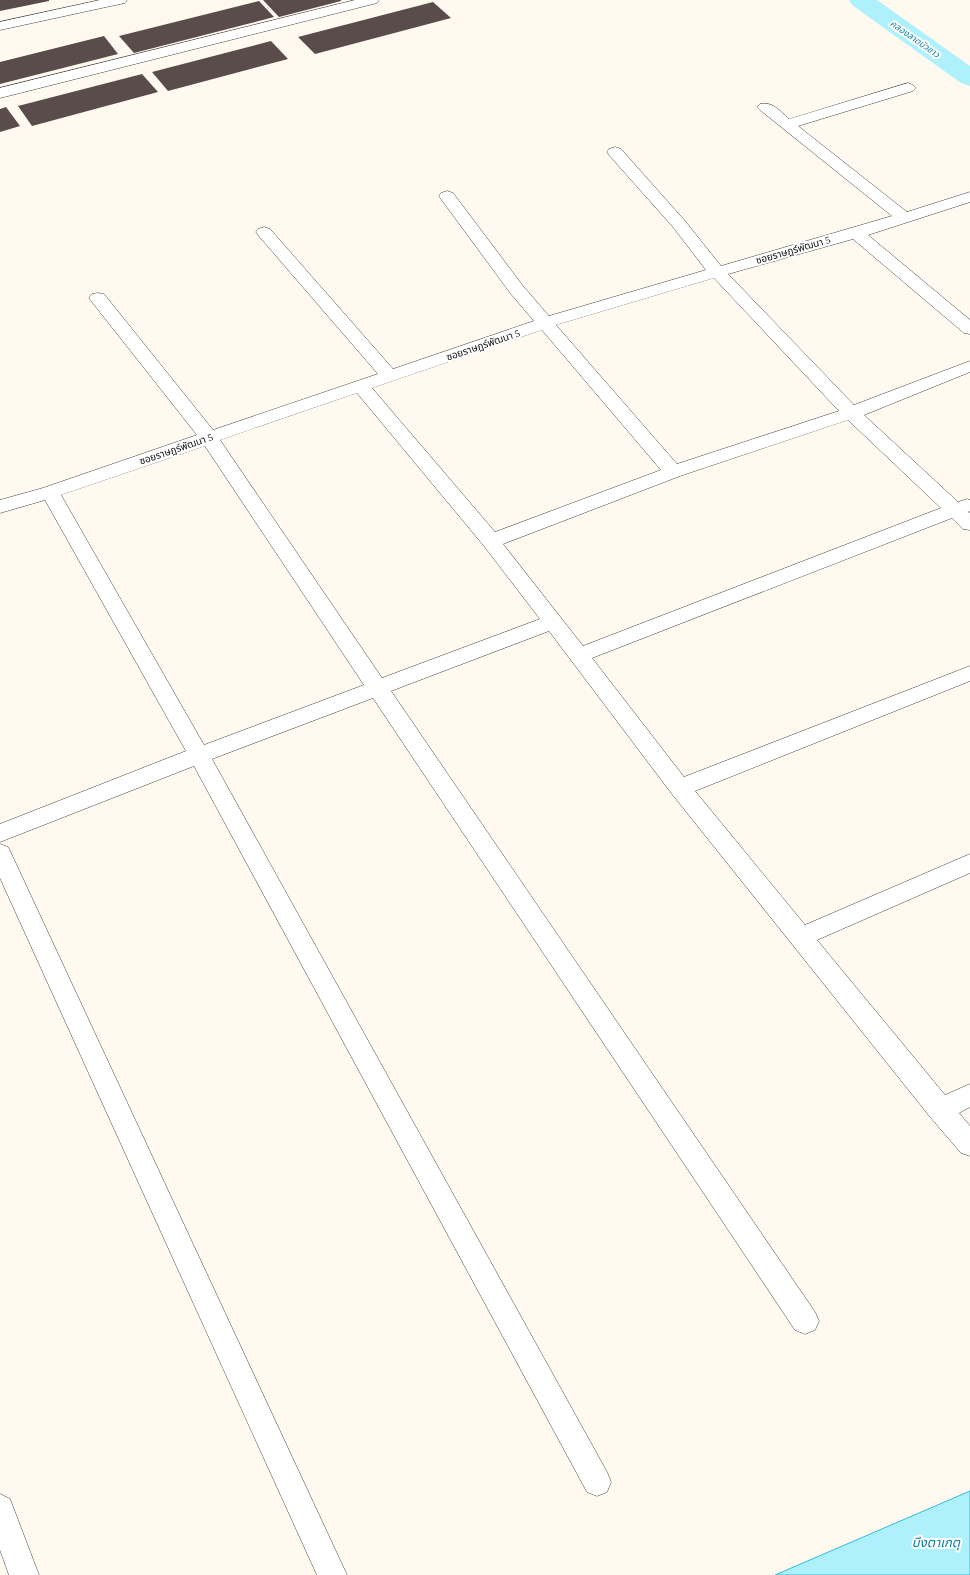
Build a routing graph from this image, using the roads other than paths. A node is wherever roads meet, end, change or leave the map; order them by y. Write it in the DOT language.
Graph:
graph roads {
  1 [pos="120,0"];
  2 [pos="372,0"];
  3 [pos="0,26"];
  4 [pos="908,88"];
  5 [pos="0,93"];
  6 [pos="764,107"];
  7 [pos="787,124"];
  8 [pos="615,152"];
  9 [pos="447,196"];
  10 [pos="970,196"];
  11 [pos="903,217"];
  12 [pos="264,232"];
  13 [pos="856,233"];
  14 [pos="717,272"];
  15 [pos="98,298"];
  16 [pos="545,323"];
  17 [pos="970,329"];
  18 [pos="970,366"];
  19 [pos="390,376"];
  20 [pos="361,386"];
  21 [pos="851,413"];
  22 [pos="209,438"];
  23 [pos="673,472"];
  24 [pos="50,492"];
  25 [pos="0,507"];
  26 [pos="962,507"];
  27 [pos="970,524"];
  28 [pos="491,541"];
  29 [pos="552,622"];
  30 [pos="578,656"];
  31 [pos="970,673"];
  32 [pos="378,687"];
  33 [pos="199,755"];
  34 [pos="680,788"];
  35 [pos="0,850"];
  36 [pos="970,863"];
  37 [pos="802,937"];
  38 [pos="970,1095"];
  39 [pos="940,1110"];
  40 [pos="970,1145"];
  41 [pos="806,1321"];
  42 [pos="596,1482"];
  43 [pos="0,1509"];
  44 [pos="24,1575"];
  45 [pos="332,1575"];
  1 -- 3 [label="street"];
  2 -- 5 [label="street"];
  4 -- 7 [label="street"];
  6 -- 7 [label="street"];
  7 -- 11 [label="street"];
  8 -- 14 [label="street"];
  9 -- 16 [label="street"];
  10 -- 11 [label="street, ซอยราษฎร์พัฒนา 5"];
  11 -- 13 [label="street, ซอยราษฎร์พัฒนา 5"];
  12 -- 19 [label="street"];
  13 -- 14 [label="street, ซอยราษฎร์พัฒนา 5"];
  13 -- 17 [label="street"];
  14 -- 16 [label="street, ซอยราษฎร์พัฒนา 5"];
  14 -- 21 [label="street"];
  15 -- 22 [label="street"];
  16 -- 19 [label="street, ซอยราษฎร์พัฒนา 5"];
  16 -- 23 [label="street"];
  18 -- 21 [label="street"];
  19 -- 20 [label="street, ซอยราษฎร์พัฒนา 5"];
  20 -- 22 [label="street, ซอยราษฎร์พัฒนา 5"];
  20 -- 28 [label="street"];
  21 -- 23 [label="street"];
  21 -- 26 [label="street"];
  22 -- 24 [label="street, ซอยราษฎร์พัฒนา 5"];
  22 -- 32 [label="street"];
  23 -- 28 [label="street"];
  24 -- 25 [label="street, ซอยราษฎร์พัฒนา 5"];
  24 -- 33 [label="street"];
  26 -- 27 [label="street"];
  26 -- 30 [label="street"];
  28 -- 29 [label="street"];
  29 -- 30 [label="street"];
  29 -- 32 [label="street"];
  30 -- 34 [label="street"];
  31 -- 34 [label="street"];
  32 -- 33 [label="street"];
  32 -- 41 [label="street"];
  33 -- 35 [label="street"];
  33 -- 42 [label="street"];
  34 -- 37 [label="street"];
  35 -- 45 [label="street"];
  36 -- 37 [label="street"];
  37 -- 39 [label="street"];
  38 -- 39 [label="street"];
  39 -- 40 [label="street"];
  43 -- 44 [label="street"];
}
